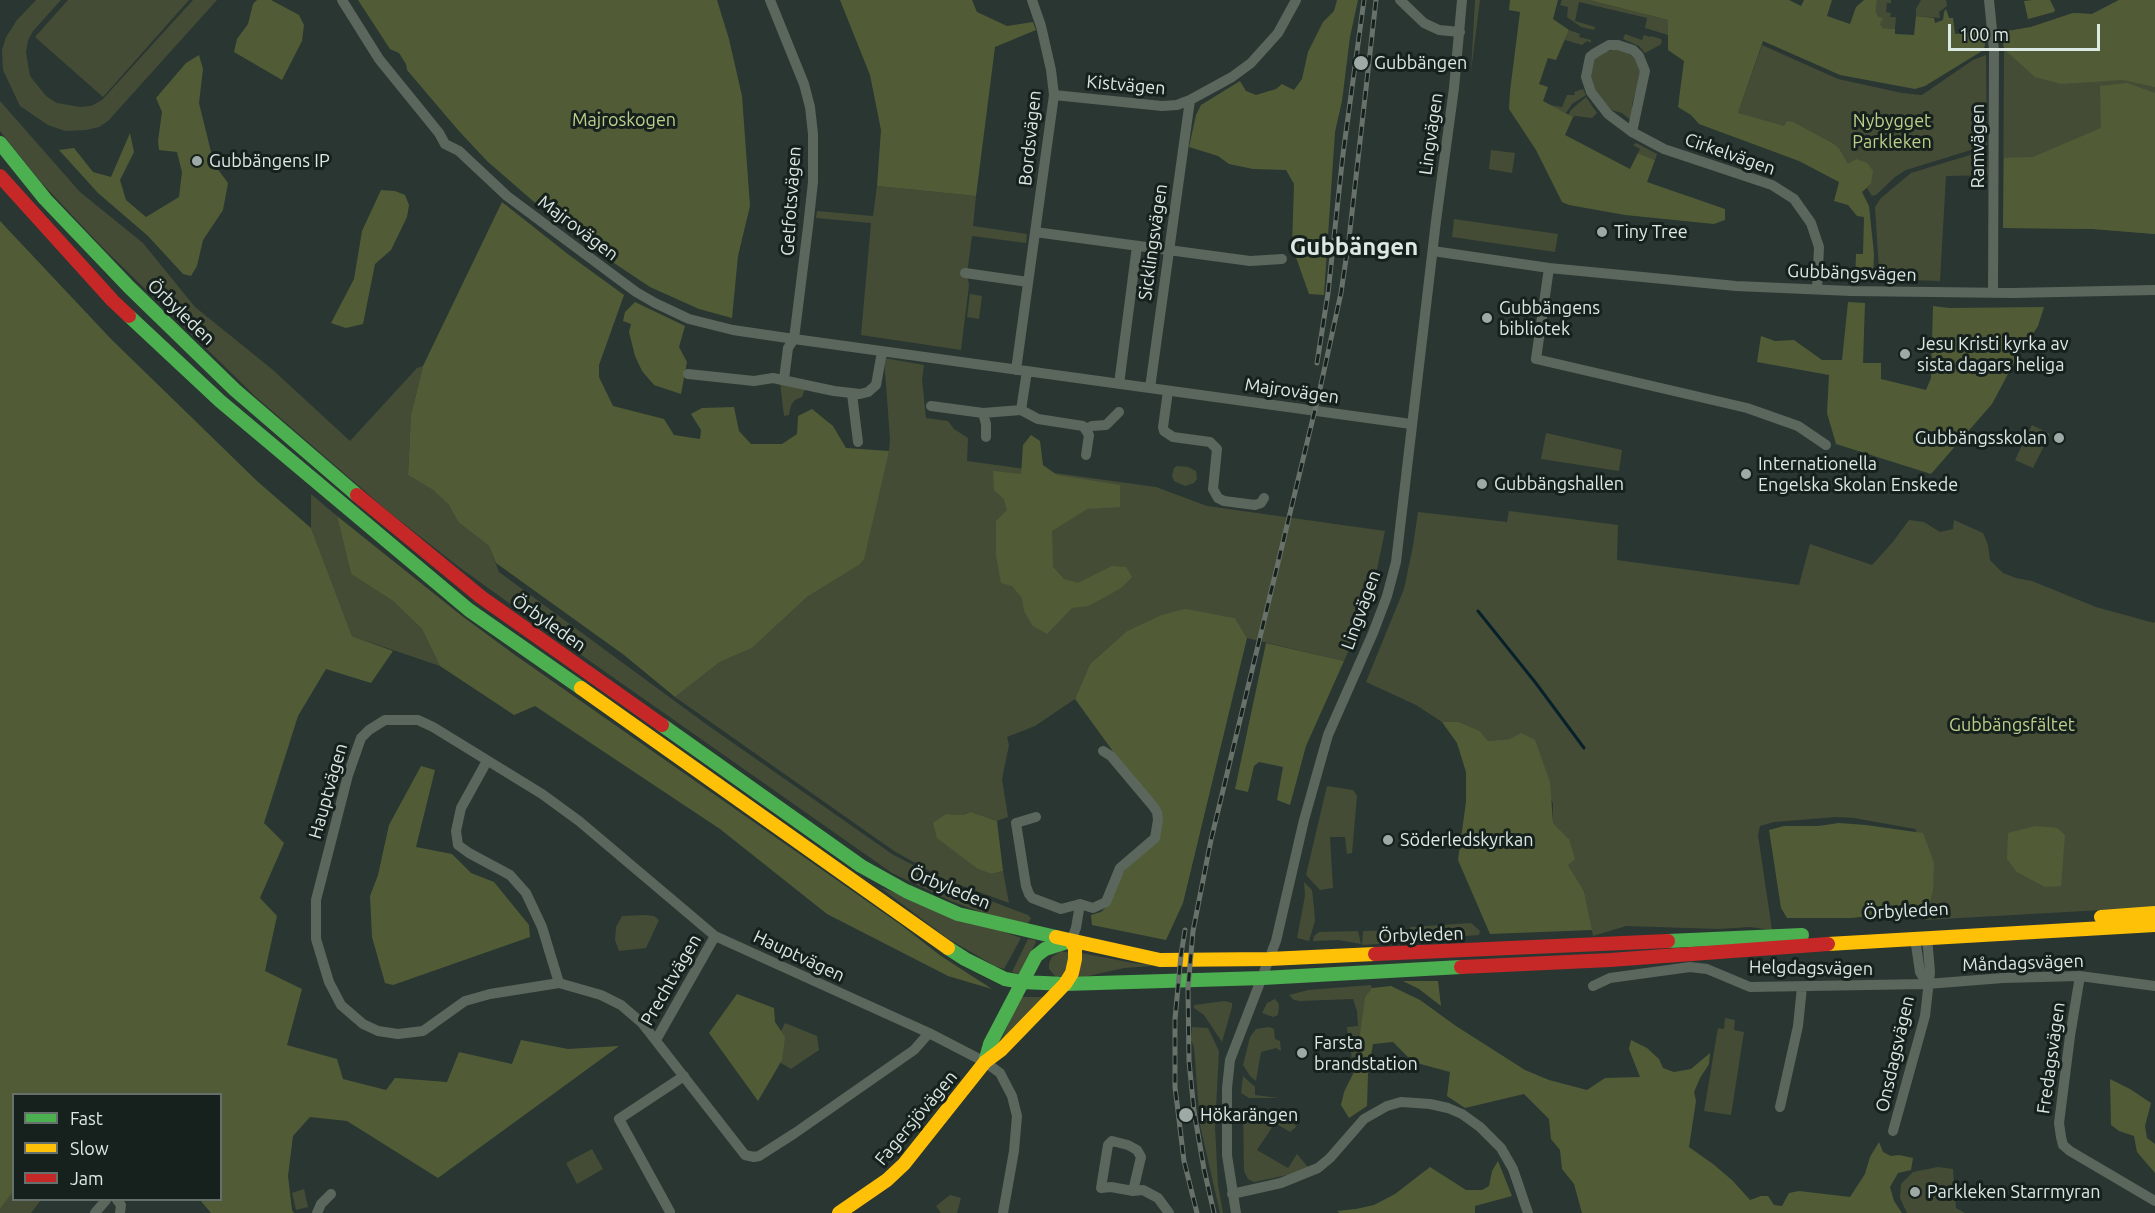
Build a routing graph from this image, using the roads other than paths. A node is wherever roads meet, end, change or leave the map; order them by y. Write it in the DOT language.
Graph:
graph roads {
  1 [pos="342,0"];
  2 [pos="770,0"];
  3 [pos="1032,0"];
  4 [pos="1296,0"];
  5 [pos="1400,0"];
  6 [pos="1462,0"];
  7 [pos="1989,0"];
  8 [pos="1460,32"];
  9 [pos="1054,95"];
  10 [pos="1190,100"];
  11 [pos="1632,132"];
  12 [pos="0,143"];
  13 [pos="0,176"];
  14 [pos="1035,232"];
  15 [pos="1137,246"];
  16 [pos="1169,250"];
  17 [pos="1433,251"];
  18 [pos="1282,259"];
  19 [pos="1549,268"];
  20 [pos="965,273"];
  21 [pos="1028,282"];
  22 [pos="1817,290"];
  23 [pos="2155,290"];
  24 [pos="1994,293"];
  25 [pos="794,339"];
  26 [pos="882,352"];
  27 [pos="1021,370"];
  28 [pos="688,374"];
  29 [pos="784,379"];
  30 [pos="1119,384"];
  31 [pos="1150,388"];
  32 [pos="1168,391"];
  33 [pos="852,394"];
  34 [pos="931,406"];
  35 [pos="1021,410"];
  36 [pos="1119,412"];
  37 [pos="983,413"];
  38 [pos="1411,424"];
  39 [pos="1086,429"];
  40 [pos="986,437"];
  41 [pos="858,442"];
  42 [pos="1826,445"];
  43 [pos="1086,454"];
  44 [pos="1264,498"];
  45 [pos="1103,751"];
  46 [pos="487,761"];
  47 [pos="1036,817"];
  48 [pos="1080,904"];
  49 [pos="2155,914"];
  50 [pos="2155,926"];
  51 [pos="715,936"];
  52 [pos="1921,937"];
  53 [pos="1071,941"];
  54 [pos="1266,968"];
  55 [pos="2080,976"];
  56 [pos="1022,982"];
  57 [pos="559,983"];
  58 [pos="1065,984"];
  59 [pos="1927,984"];
  60 [pos="1593,986"];
  61 [pos="2155,986"];
  62 [pos="1802,987"];
  63 [pos="929,1033"];
  64 [pos="656,1040"];
  65 [pos="985,1062"];
  66 [pos="684,1076"];
  67 [pos="1780,1107"];
  68 [pos="1893,1131"];
  69 [pos="1133,1191"];
  70 [pos="331,1194"];
  71 [pos="1232,1194"];
  72 [pos="105,1201"];
  73 [pos="2155,1201"];
  74 [pos="670,1212"];
  75 [pos="95,1213"];
  76 [pos="317,1213"];
  77 [pos="839,1213"];
  78 [pos="1003,1213"];
  79 [pos="1169,1213"];
  80 [pos="1236,1213"];
  81 [pos="1528,1213"];
  1 -- 25 [label="street, Majrovägen"];
  2 -- 25 [label="street, Getfotsvägen"];
  3 -- 9 [label="street, Bordsvägen"];
  4 -- 10 [label="street, Kistvägen"];
  5 -- 8 [label="street"];
  6 -- 8 [label="street, Lingvägen"];
  7 -- 24 [label="street, Ramvägen"];
  8 -- 17 [label="street, Lingvägen"];
  9 -- 10 [label="street, Kistvägen"];
  9 -- 14 [label="street, Bordsvägen"];
  10 -- 16 [label="street, Sicklingsvägen"];
  11 -- 11 [label="street, Cirkelvägen"];
  11 -- 22 [label="street, Cirkelvägen"];
  12 -- 53 [label="main road, Örbyleden"];
  13 -- 56 [label="main road, Örbyleden"];
  14 -- 15 [label="street"];
  14 -- 21 [label="street, Bordsvägen"];
  15 -- 16 [label="street"];
  15 -- 30 [label="street, Sicklingsvägen"];
  16 -- 18 [label="street"];
  16 -- 31 [label="street, Sicklingsvägen"];
  17 -- 19 [label="street, Gubbängsvägen"];
  17 -- 38 [label="street, Lingvägen"];
  19 -- 22 [label="street, Gubbängsvägen"];
  19 -- 42 [label="street"];
  20 -- 21 [label="street"];
  21 -- 27 [label="street, Bordsvägen"];
  22 -- 24 [label="street, Gubbängsvägen"];
  23 -- 24 [label="street, Gubbängsvägen"];
  25 -- 26 [label="street, Majrovägen"];
  25 -- 29 [label="street"];
  26 -- 27 [label="street, Majrovägen"];
  26 -- 33 [label="street"];
  27 -- 30 [label="street, Majrovägen"];
  27 -- 35 [label="street"];
  28 -- 29 [label="street"];
  29 -- 33 [label="street"];
  30 -- 31 [label="street, Majrovägen"];
  31 -- 32 [label="street, Majrovägen"];
  32 -- 38 [label="street, Majrovägen"];
  32 -- 44 [label="street"];
  33 -- 41 [label="street"];
  34 -- 37 [label="street"];
  35 -- 37 [label="street"];
  35 -- 39 [label="street"];
  36 -- 39 [label="street"];
  37 -- 40 [label="street"];
  38 -- 54 [label="street, Lingvägen"];
  39 -- 43 [label="street"];
  45 -- 48 [label="street"];
  46 -- 51 [label="street, Hauptvägen"];
  46 -- 57 [label="street"];
  46 -- 57 [label="street, Hauptvägen"];
  47 -- 48 [label="street"];
  48 -- 53 [label="street"];
  49 -- 54 [label="main road, Örbyleden"];
  50 -- 52 [label="main road, Örbyleden"];
  51 -- 63 [label="street, Hauptvägen"];
  51 -- 64 [label="street, Prechtvägen"];
  52 -- 54 [label="main road, Örbyleden"];
  52 -- 59 [label="street, Onsdagsvägen"];
  53 -- 54 [label="main road, Örbyleden"];
  53 -- 56 [label="main road, Fagersjövägen"];
  53 -- 58 [label="main road"];
  54 -- 58 [label="main road, Örbyleden"];
  54 -- 71 [label="street, Lingvägen"];
  55 -- 59 [label="street, Måndagsvägen"];
  55 -- 61 [label="street, Måndagsvägen"];
  55 -- 73 [label="street, Fredagsvägen"];
  56 -- 58 [label="main road, Örbyleden"];
  56 -- 65 [label="main road, Fagersjövägen"];
  57 -- 64 [label="street, Hauptvägen"];
  58 -- 65 [label="main road, Fagersjövägen"];
  59 -- 62 [label="street, Helgdagsvägen"];
  59 -- 68 [label="street, Onsdagsvägen"];
  60 -- 62 [label="street, Helgdagsvägen"];
  62 -- 67 [label="street"];
  63 -- 65 [label="street, Hauptvägen"];
  63 -- 66 [label="street, Hauptvägen"];
  64 -- 66 [label="street, Hauptvägen"];
  65 -- 77 [label="main road, Fagersjövägen"];
  65 -- 78 [label="street, Hauptvägen"];
  66 -- 74 [label="street"];
  69 -- 69 [label="street"];
  69 -- 79 [label="street"];
  70 -- 76 [label="street"];
  71 -- 80 [label="street, Lingvägen"];
  71 -- 81 [label="street"];
  72 -- 75 [label="street"];
}
